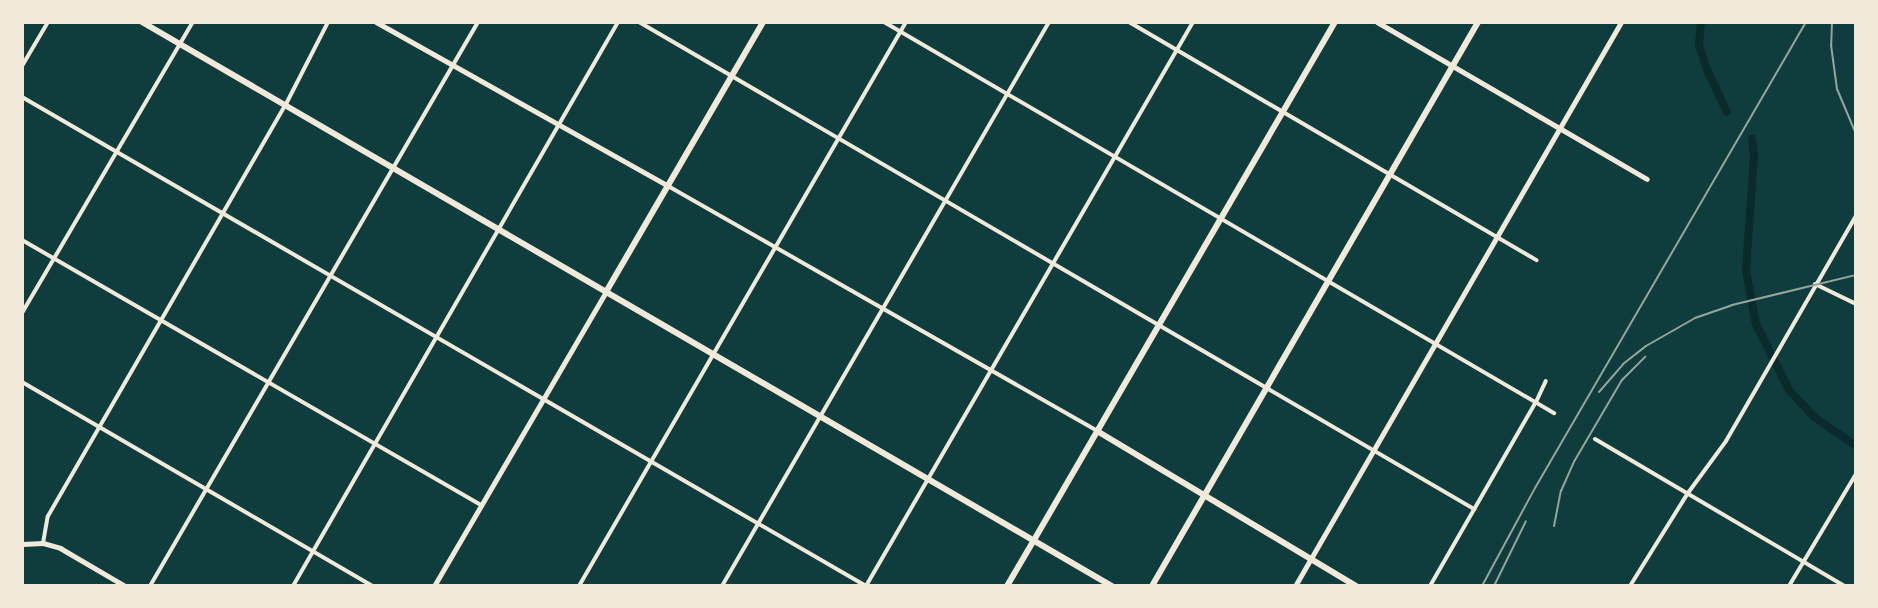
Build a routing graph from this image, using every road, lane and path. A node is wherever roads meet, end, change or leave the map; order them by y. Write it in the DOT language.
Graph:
graph roads {
  1 [pos="48,22"];
  2 [pos="141,22"];
  3 [pos="193,22"];
  4 [pos="328,22"];
  5 [pos="376,22"];
  6 [pos="478,22"];
  7 [pos="618,22"];
  8 [pos="639,22"];
  9 [pos="763,22"];
  10 [pos="884,22"];
  11 [pos="906,22"];
  12 [pos="1049,22"];
  13 [pos="1130,22"];
  14 [pos="1193,22"];
  15 [pos="1335,22"];
  16 [pos="1377,22"];
  17 [pos="1478,22"];
  18 [pos="1620,23"];
  19 [pos="900,32"];
  20 [pos="179,44"];
  21 [pos="1177,50"];
  22 [pos="22,66"];
  23 [pos="453,66"];
  24 [pos="1453,67"];
  25 [pos="731,76"];
  26 [pos="1007,94"];
  27 [pos="22,97"];
  28 [pos="285,106"];
  29 [pos="1283,112"];
  30 [pos="558,125"];
  31 [pos="1560,128"];
  32 [pos="839,140"];
  33 [pos="116,151"];
  34 [pos="1114,157"];
  35 [pos="392,168"];
  36 [pos="1391,173"];
  37 [pos="1647,179"];
  38 [pos="668,186"];
  39 [pos="945,202"];
  40 [pos="223,212"];
  41 [pos="1856,216"];
  42 [pos="1221,220"];
  43 [pos="499,230"];
  44 [pos="1498,236"];
  45 [pos="22,240"];
  46 [pos="776,248"];
  47 [pos="54,258"];
  48 [pos="1537,260"];
  49 [pos="1052,264"];
  50 [pos="330,275"];
  51 [pos="1328,282"];
  52 [pos="1815,284"];
  53 [pos="606,292"];
  54 [pos="1856,304"];
  55 [pos="883,310"];
  56 [pos="22,313"];
  57 [pos="161,320"];
  58 [pos="1158,327"];
  59 [pos="437,337"];
  60 [pos="1435,343"];
  61 [pos="714,354"];
  62 [pos="990,372"];
  63 [pos="1545,381"];
  64 [pos="22,382"];
  65 [pos="268,382"];
  66 [pos="1265,389"];
  67 [pos="542,399"];
  68 [pos="1536,402"];
  69 [pos="1554,413"];
  70 [pos="821,417"];
  71 [pos="99,427"];
  72 [pos="1097,431"];
  73 [pos="1594,440"];
  74 [pos="375,444"];
  75 [pos="1373,451"];
  76 [pos="651,461"];
  77 [pos="1856,474"];
  78 [pos="928,479"];
  79 [pos="206,489"];
  80 [pos="1688,493"];
  81 [pos="1204,494"];
  82 [pos="481,505"];
  83 [pos="1474,509"];
  84 [pos="759,523"];
  85 [pos="1034,540"];
  86 [pos="43,543"];
  87 [pos="22,544"];
  88 [pos="313,551"];
  89 [pos="1311,558"];
  90 [pos="1803,561"];
  91 [pos="125,585"];
  92 [pos="150,585"];
  93 [pos="293,585"];
  94 [pos="372,585"];
  95 [pos="434,585"];
  96 [pos="579,585"];
  97 [pos="722,585"];
  98 [pos="866,585"];
  99 [pos="1007,585"];
  100 [pos="1112,585"];
  101 [pos="1152,585"];
  102 [pos="1295,585"];
  103 [pos="1356,585"];
  104 [pos="1430,585"];
  105 [pos="1630,585"];
  106 [pos="1789,585"];
  107 [pos="1845,585"];
  1 -- 22 [label="street"];
  2 -- 20 [label="main road"];
  3 -- 20 [label="street"];
  4 -- 28 [label="street"];
  5 -- 23 [label="street"];
  6 -- 23 [label="street"];
  7 -- 30 [label="street"];
  8 -- 25 [label="street"];
  9 -- 25 [label="main road"];
  10 -- 19 [label="street"];
  11 -- 19 [label="street"];
  12 -- 26 [label="street"];
  13 -- 21 [label="street"];
  14 -- 21 [label="street"];
  15 -- 29 [label="main road"];
  16 -- 24 [label="street"];
  17 -- 24 [label="main road"];
  18 -- 31 [label="street"];
  19 -- 26 [label="street"];
  19 -- 32 [label="street"];
  20 -- 28 [label="main road"];
  20 -- 33 [label="street"];
  21 -- 29 [label="street"];
  21 -- 34 [label="street"];
  23 -- 30 [label="street"];
  23 -- 35 [label="street"];
  24 -- 31 [label="street"];
  24 -- 36 [label="main road"];
  25 -- 32 [label="street"];
  25 -- 38 [label="main road"];
  26 -- 34 [label="street"];
  26 -- 39 [label="street"];
  27 -- 33 [label="street"];
  28 -- 35 [label="main road"];
  28 -- 40 [label="street"];
  29 -- 36 [label="street"];
  29 -- 42 [label="main road"];
  30 -- 38 [label="street"];
  30 -- 43 [label="street"];
  31 -- 37 [label="street"];
  31 -- 44 [label="street"];
  32 -- 39 [label="street"];
  32 -- 46 [label="street"];
  33 -- 40 [label="street"];
  33 -- 47 [label="street"];
  34 -- 42 [label="street"];
  34 -- 49 [label="street"];
  35 -- 43 [label="main road"];
  35 -- 50 [label="street"];
  36 -- 44 [label="street"];
  36 -- 51 [label="main road"];
  38 -- 46 [label="street"];
  38 -- 53 [label="main road"];
  39 -- 49 [label="street"];
  39 -- 55 [label="street"];
  40 -- 50 [label="street"];
  40 -- 57 [label="street"];
  41 -- 52 [label="street"];
  42 -- 51 [label="street"];
  42 -- 58 [label="main road"];
  43 -- 53 [label="main road"];
  43 -- 59 [label="street"];
  44 -- 48 [label="street"];
  44 -- 60 [label="street"];
  45 -- 47 [label="street"];
  46 -- 55 [label="street"];
  46 -- 61 [label="street"];
  47 -- 56 [label="street"];
  47 -- 57 [label="street"];
  49 -- 58 [label="street"];
  49 -- 62 [label="street"];
  50 -- 59 [label="street"];
  50 -- 65 [label="street"];
  51 -- 60 [label="street"];
  51 -- 66 [label="main road"];
  52 -- 54 [label="street"];
  52 -- 80 [label="street"];
  53 -- 61 [label="main road"];
  53 -- 67 [label="street"];
  55 -- 62 [label="street"];
  55 -- 70 [label="street"];
  57 -- 65 [label="street"];
  57 -- 71 [label="street"];
  58 -- 66 [label="street"];
  58 -- 72 [label="main road"];
  59 -- 67 [label="street"];
  59 -- 74 [label="street"];
  60 -- 68 [label="street"];
  60 -- 75 [label="street"];
  61 -- 70 [label="main road"];
  61 -- 76 [label="street"];
  62 -- 72 [label="street"];
  62 -- 78 [label="street"];
  63 -- 68 [label="street"];
  64 -- 71 [label="street"];
  65 -- 74 [label="street"];
  65 -- 79 [label="street"];
  66 -- 75 [label="street"];
  66 -- 81 [label="main road"];
  67 -- 76 [label="street"];
  67 -- 82 [label="street"];
  68 -- 69 [label="street"];
  68 -- 83 [label="street"];
  70 -- 78 [label="main road"];
  70 -- 84 [label="street"];
  71 -- 79 [label="street"];
  71 -- 86 [label="street"];
  72 -- 81 [label="main road"];
  72 -- 85 [label="main road"];
  73 -- 80 [label="street"];
  74 -- 82 [label="street"];
  74 -- 88 [label="street"];
  75 -- 83 [label="street"];
  75 -- 89 [label="street"];
  76 -- 84 [label="street"];
  76 -- 96 [label="street"];
  77 -- 90 [label="street"];
  78 -- 85 [label="main road"];
  78 -- 98 [label="street"];
  79 -- 88 [label="street"];
  79 -- 92 [label="street"];
  80 -- 90 [label="street"];
  80 -- 105 [label="street"];
  81 -- 89 [label="main road"];
  81 -- 101 [label="main road"];
  82 -- 95 [label="street"];
  83 -- 104 [label="street"];
  84 -- 97 [label="street"];
  84 -- 98 [label="street"];
  85 -- 99 [label="main road"];
  85 -- 100 [label="main road"];
  86 -- 87 [label="street"];
  86 -- 91 [label="street"];
  88 -- 93 [label="street"];
  88 -- 94 [label="street"];
  89 -- 102 [label="street"];
  89 -- 103 [label="main road"];
  90 -- 106 [label="street"];
  90 -- 107 [label="street"];
}
